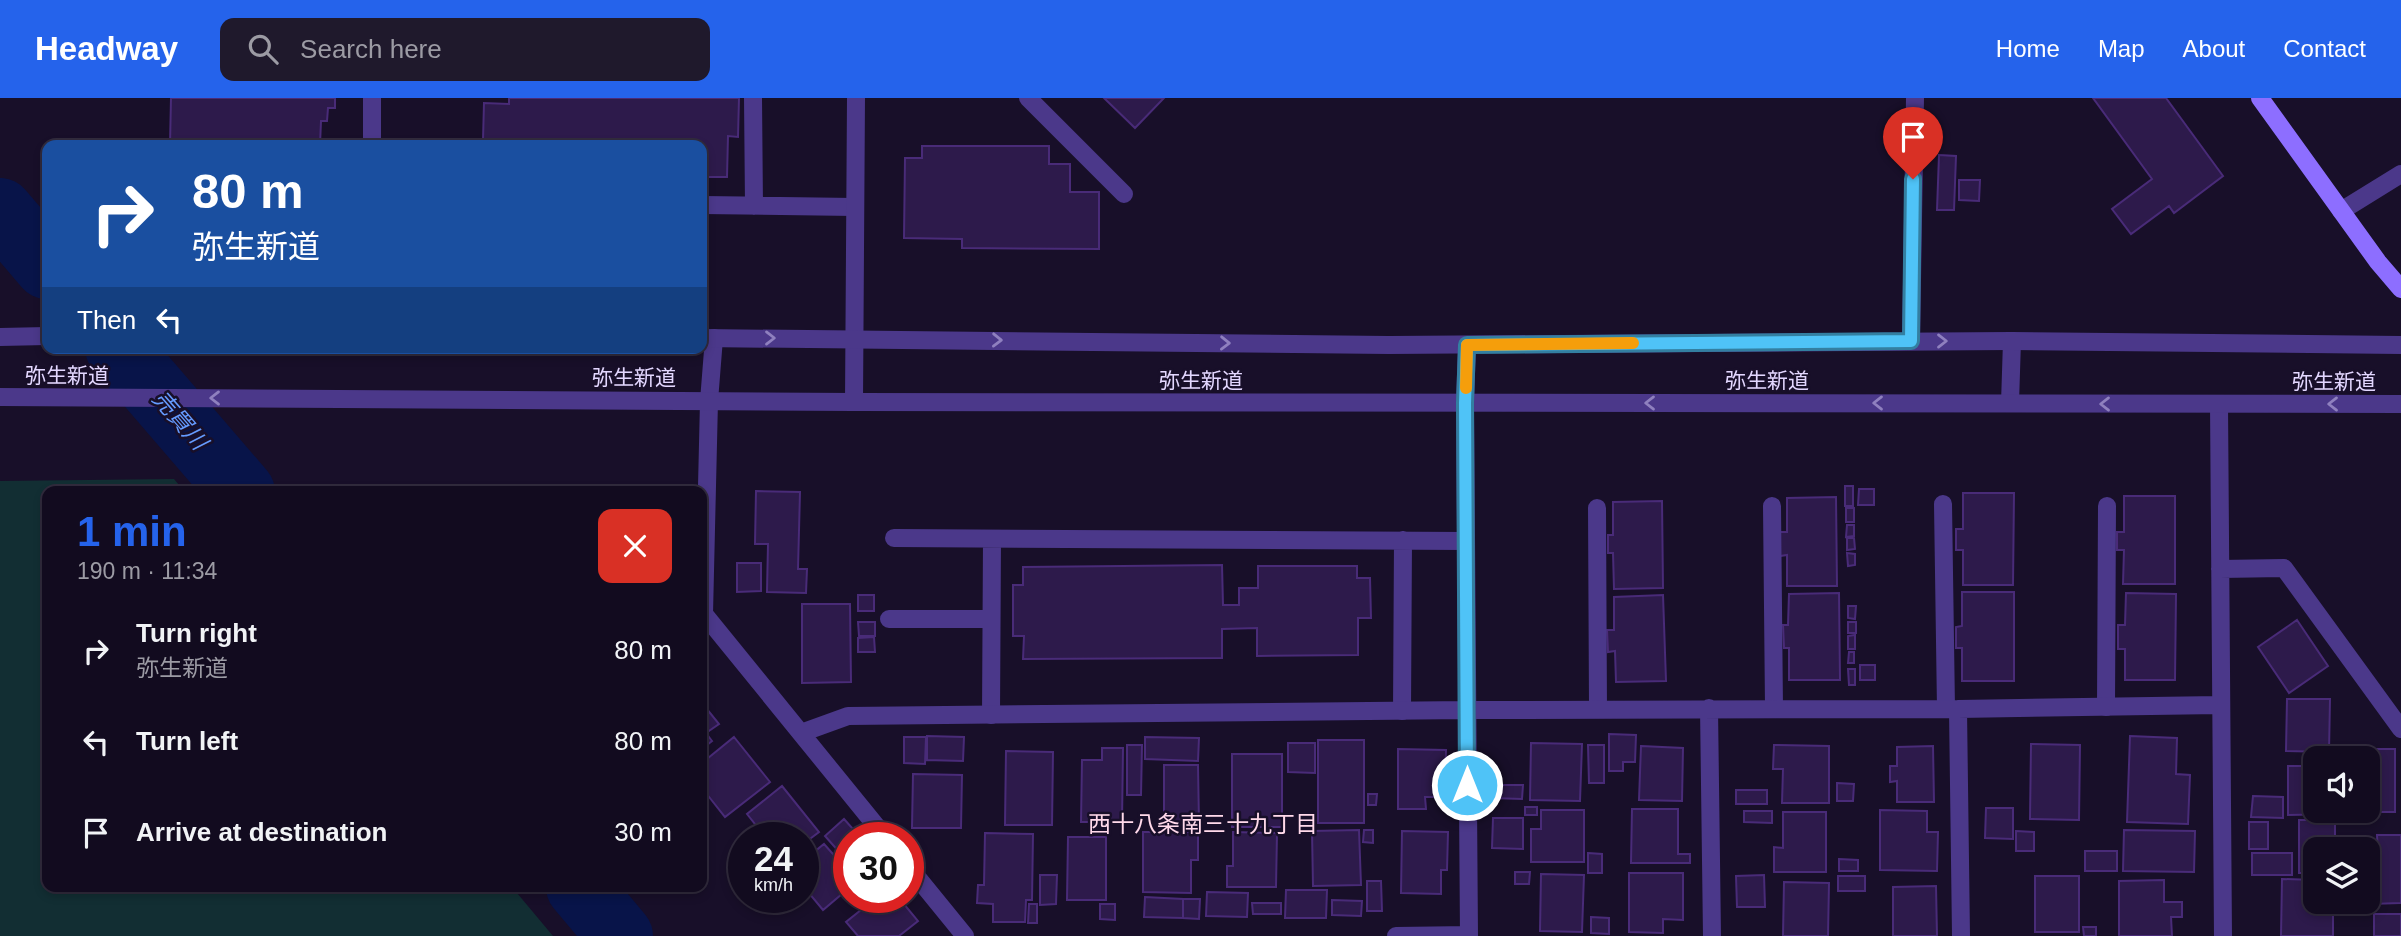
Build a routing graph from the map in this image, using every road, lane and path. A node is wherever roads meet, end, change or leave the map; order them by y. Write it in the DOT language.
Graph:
graph roads {
  1 [pos="372,98"];
  2 [pos="753,98"];
  3 [pos="856,98"];
  4 [pos="1028,98"];
  5 [pos="1914,98"];
  6 [pos="2260,98"];
  7 [pos="372,140"];
  8 [pos="2401,174"];
  9 [pos="1124,194"];
  10 [pos="707,205"];
  11 [pos="754,206"];
  12 [pos="855,207"];
  13 [pos="2341,211"];
  14 [pos="2401,289"];
  15 [pos="42,336"];
  16 [pos="3,337"];
  17 [pos="708,338"];
  18 [pos="854,338"];
  19 [pos="1911,341"];
  20 [pos="2012,341"];
  21 [pos="1467,345"];
  22 [pos="2401,345"];
  23 [pos="0,397"];
  24 [pos="709,401"];
  25 [pos="854,402"];
  26 [pos="1465,403"];
  27 [pos="2010,403"];
  28 [pos="2219,404"];
  29 [pos="2401,404"];
  30 [pos="707,486"];
  31 [pos="1942,504"];
  32 [pos="1772,506"];
  33 [pos="2107,506"];
  34 [pos="1597,508"];
  35 [pos="894,538"];
  36 [pos="992,538"];
  37 [pos="1403,540"];
  38 [pos="1466,541"];
  39 [pos="2220,569"];
  40 [pos="707,618"];
  41 [pos="889,619"];
  42 [pos="991,619"];
  43 [pos="2220,705"];
  44 [pos="2106,707"];
  45 [pos="1709,708"];
  46 [pos="1774,708"];
  47 [pos="1598,709"];
  48 [pos="1952,709"];
  49 [pos="1467,710"];
  50 [pos="1402,711"];
  51 [pos="991,715"];
  52 [pos="2401,729"];
  53 [pos="801,733"];
  54 [pos="873,822"];
  55 [pos="924,886"];
  56 [pos="965,936"];
  57 [pos="1396,936"];
  58 [pos="1469,936"];
  59 [pos="1713,936"];
  60 [pos="1961,936"];
  61 [pos="2222,936"];
  1 -- 7 [label="street"];
  2 -- 11 [label="street"];
  3 -- 12 [label="street"];
  4 -- 9 [label="street"];
  5 -- 19 [label="street"];
  6 -- 13 [label="main road"];
  8 -- 13 [label="street"];
  10 -- 11 [label="street"];
  11 -- 12 [label="street"];
  12 -- 18 [label="street"];
  13 -- 14 [label="main road"];
  15 -- 16 [label="street, 弥生新道"];
  17 -- 18 [label="street, 弥生新道, one-way"];
  17 -- 24 [label="street"];
  18 -- 21 [label="street, 弥生新道, one-way"];
  18 -- 25 [label="street"];
  19 -- 20 [label="street, 弥生新道, one-way"];
  19 -- 21 [label="street, 弥生新道"];
  20 -- 22 [label="street, 弥生新道"];
  20 -- 27 [label="street"];
  21 -- 26 [label="street"];
  24 -- 23 [label="street, 弥生新道, one-way"];
  24 -- 25 [label="street, 弥生新道"];
  24 -- 30 [label="street"];
  25 -- 26 [label="street, 弥生新道"];
  27 -- 26 [label="street, 弥生新道, one-way"];
  26 -- 38 [label="street"];
  28 -- 27 [label="street, 弥生新道, one-way"];
  29 -- 28 [label="street, 弥生新道, one-way"];
  28 -- 39 [label="street"];
  31 -- 48 [label="street"];
  32 -- 46 [label="street"];
  33 -- 44 [label="street"];
  34 -- 47 [label="street"];
  35 -- 36 [label="street"];
  36 -- 37 [label="street"];
  36 -- 42 [label="street"];
  37 -- 38 [label="street"];
  37 -- 50 [label="street"];
  38 -- 49 [label="street"];
  39 -- 43 [label="street"];
  39 -- 52 [label="street"];
  40 -- 53 [label="street"];
  41 -- 42 [label="street"];
  42 -- 51 [label="street"];
  43 -- 44 [label="street"];
  43 -- 61 [label="street"];
  44 -- 48 [label="street"];
  45 -- 46 [label="street"];
  45 -- 47 [label="street"];
  45 -- 59 [label="street"];
  46 -- 48 [label="street"];
  47 -- 49 [label="street"];
  48 -- 60 [label="street"];
  49 -- 50 [label="street"];
  49 -- 58 [label="street"];
  50 -- 51 [label="street"];
  51 -- 53 [label="street"];
  53 -- 54 [label="street"];
  55 -- 56 [label="street"];
  57 -- 58 [label="street"];
}
